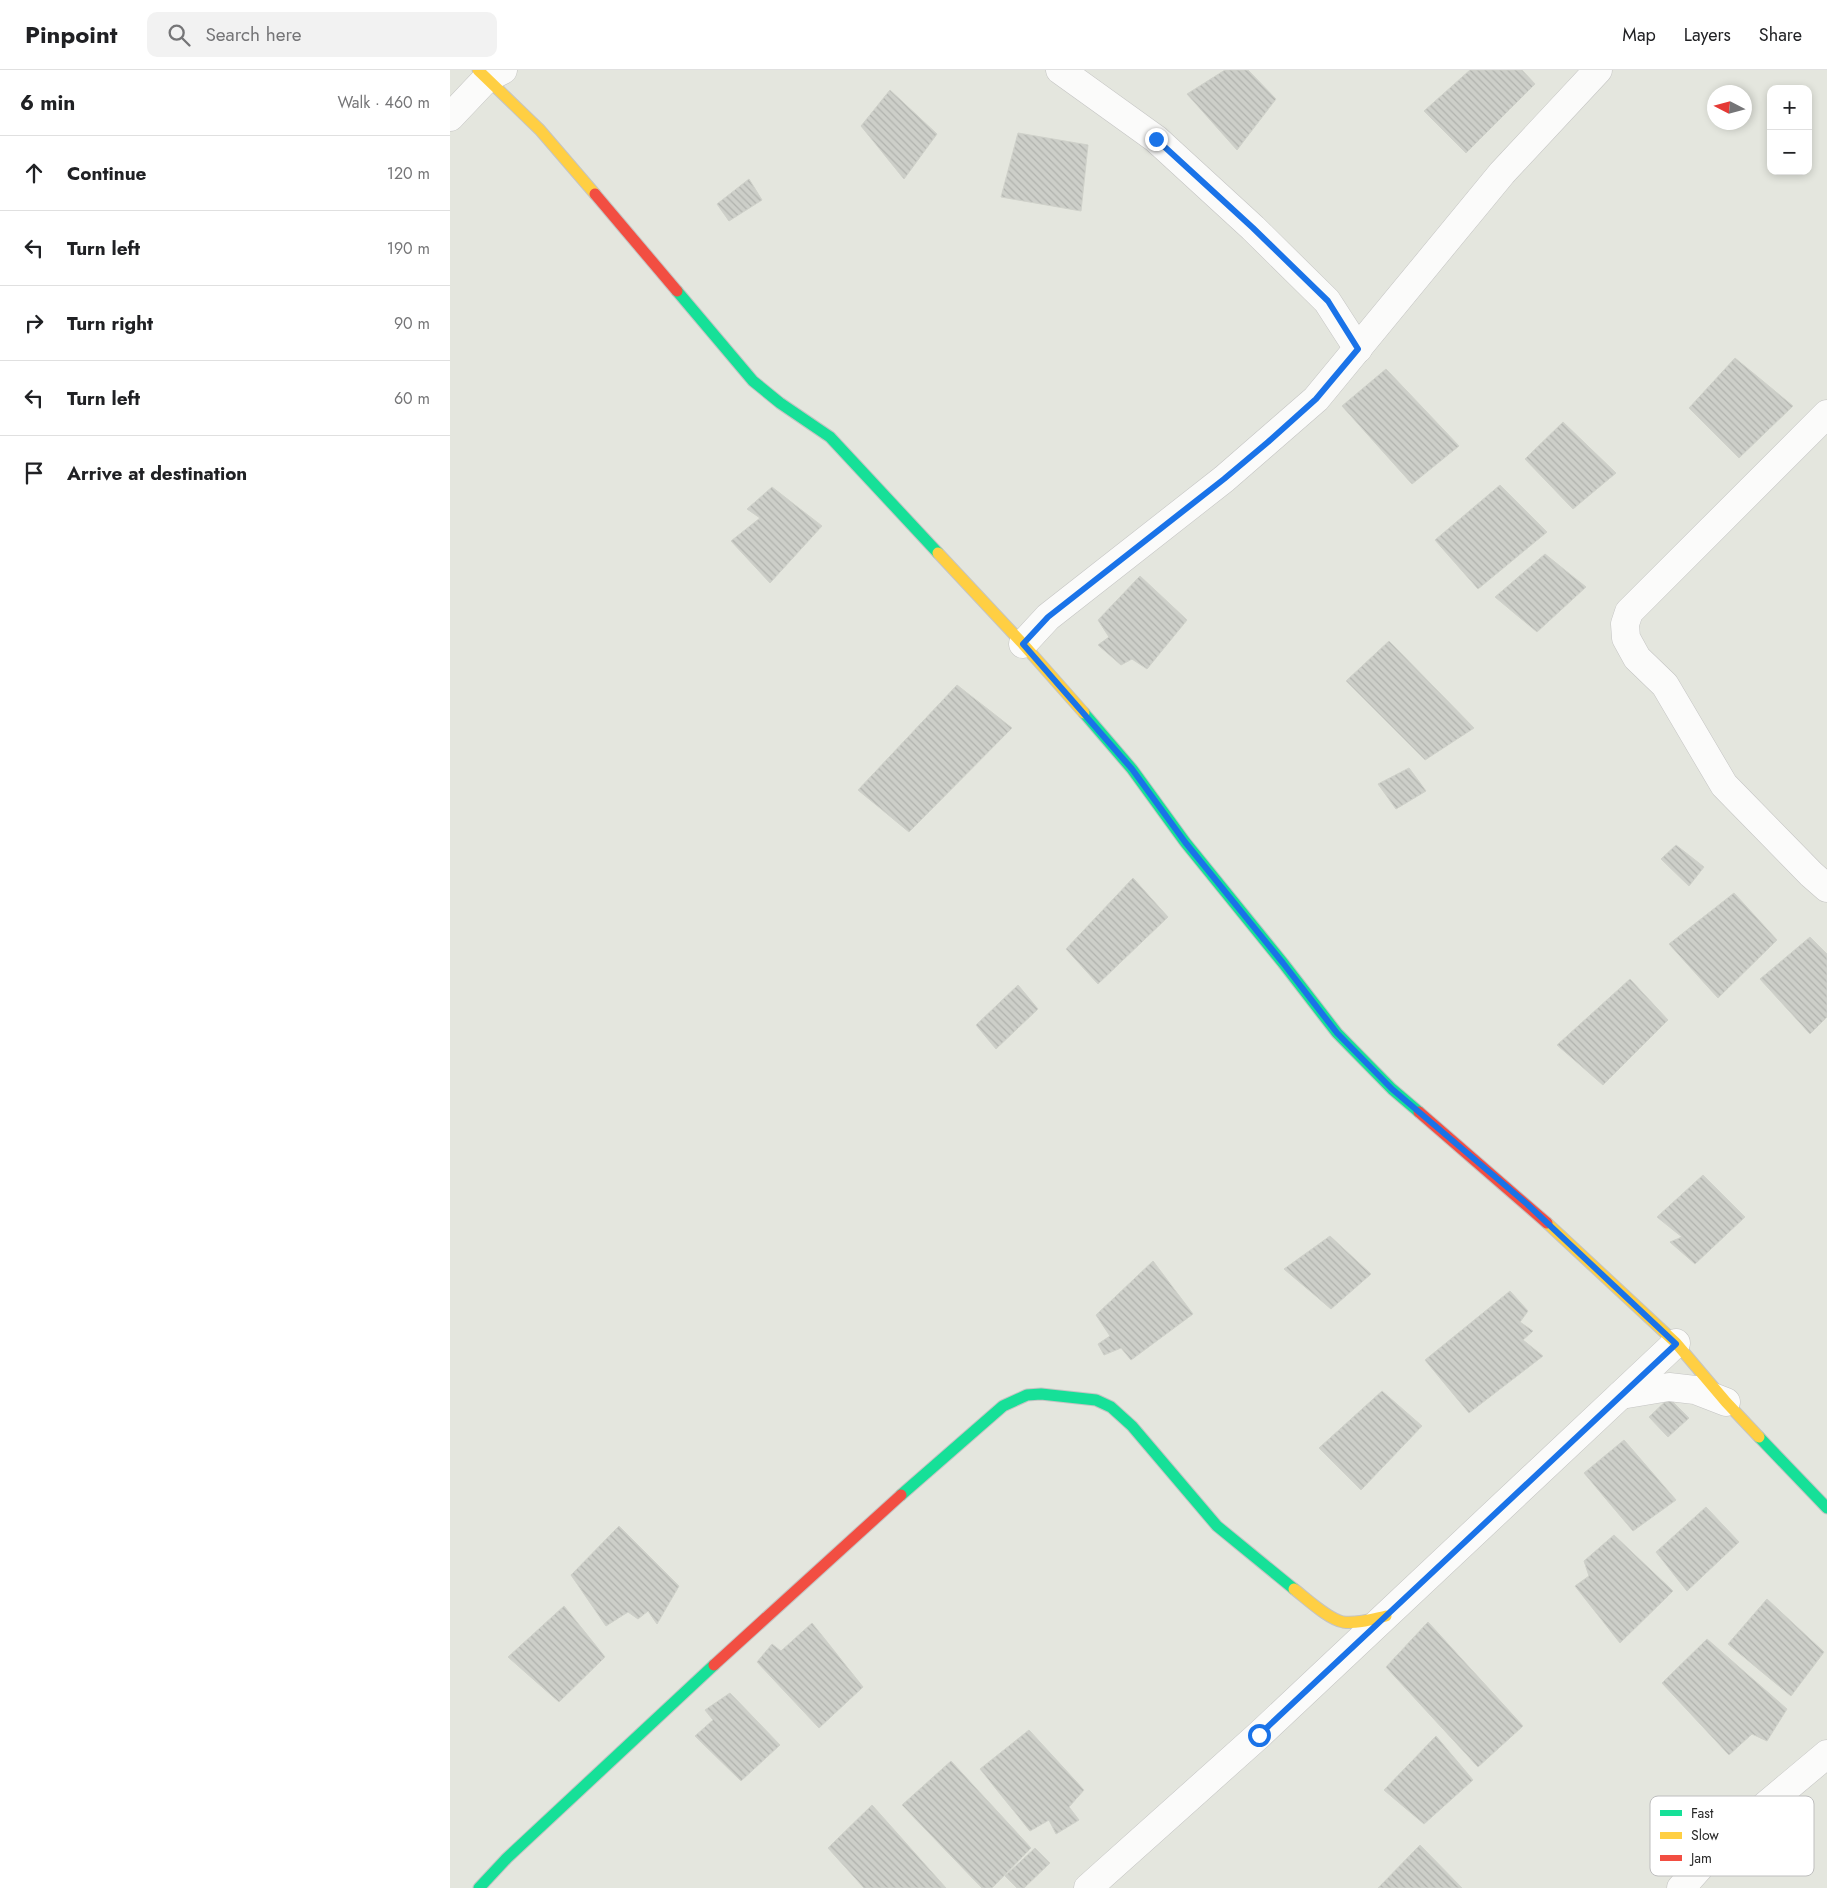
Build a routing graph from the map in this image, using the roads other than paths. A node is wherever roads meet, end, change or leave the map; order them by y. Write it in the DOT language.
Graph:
graph roads {
  1 [pos="1060,70"];
  2 [pos="1598,70"];
  3 [pos="489,73"];
  4 [pos="450,117"];
  5 [pos="1358,349"];
  6 [pos="1827,414"];
  7 [pos="1023,644"];
  8 [pos="1827,888"];
  9 [pos="1676,1344"];
  10 [pos="1621,1395"];
  11 [pos="1726,1402"];
  12 [pos="1827,1508"];
  13 [pos="1386,1616"];
  14 [pos="1827,1754"];
  15 [pos="1777,1796"];
  16 [pos="1692,1876"];
  17 [pos="479,1888"];
  18 [pos="1088,1888"];
  19 [pos="1681,1888"];
  1 -- 5 [label="street"];
  2 -- 5 [label="street"];
  3 -- 4 [label="street"];
  3 -- 7 [label="street"];
  5 -- 7 [label="street"];
  6 -- 8 [label="street"];
  7 -- 9 [label="street"];
  9 -- 10 [label="street"];
  9 -- 11 [label="street"];
  10 -- 11 [label="street"];
  10 -- 13 [label="street"];
  11 -- 12 [label="street"];
  13 -- 17 [label="street"];
  13 -- 18 [label="street"];
  14 -- 15 [label="street"];
  16 -- 19 [label="street"];
}
